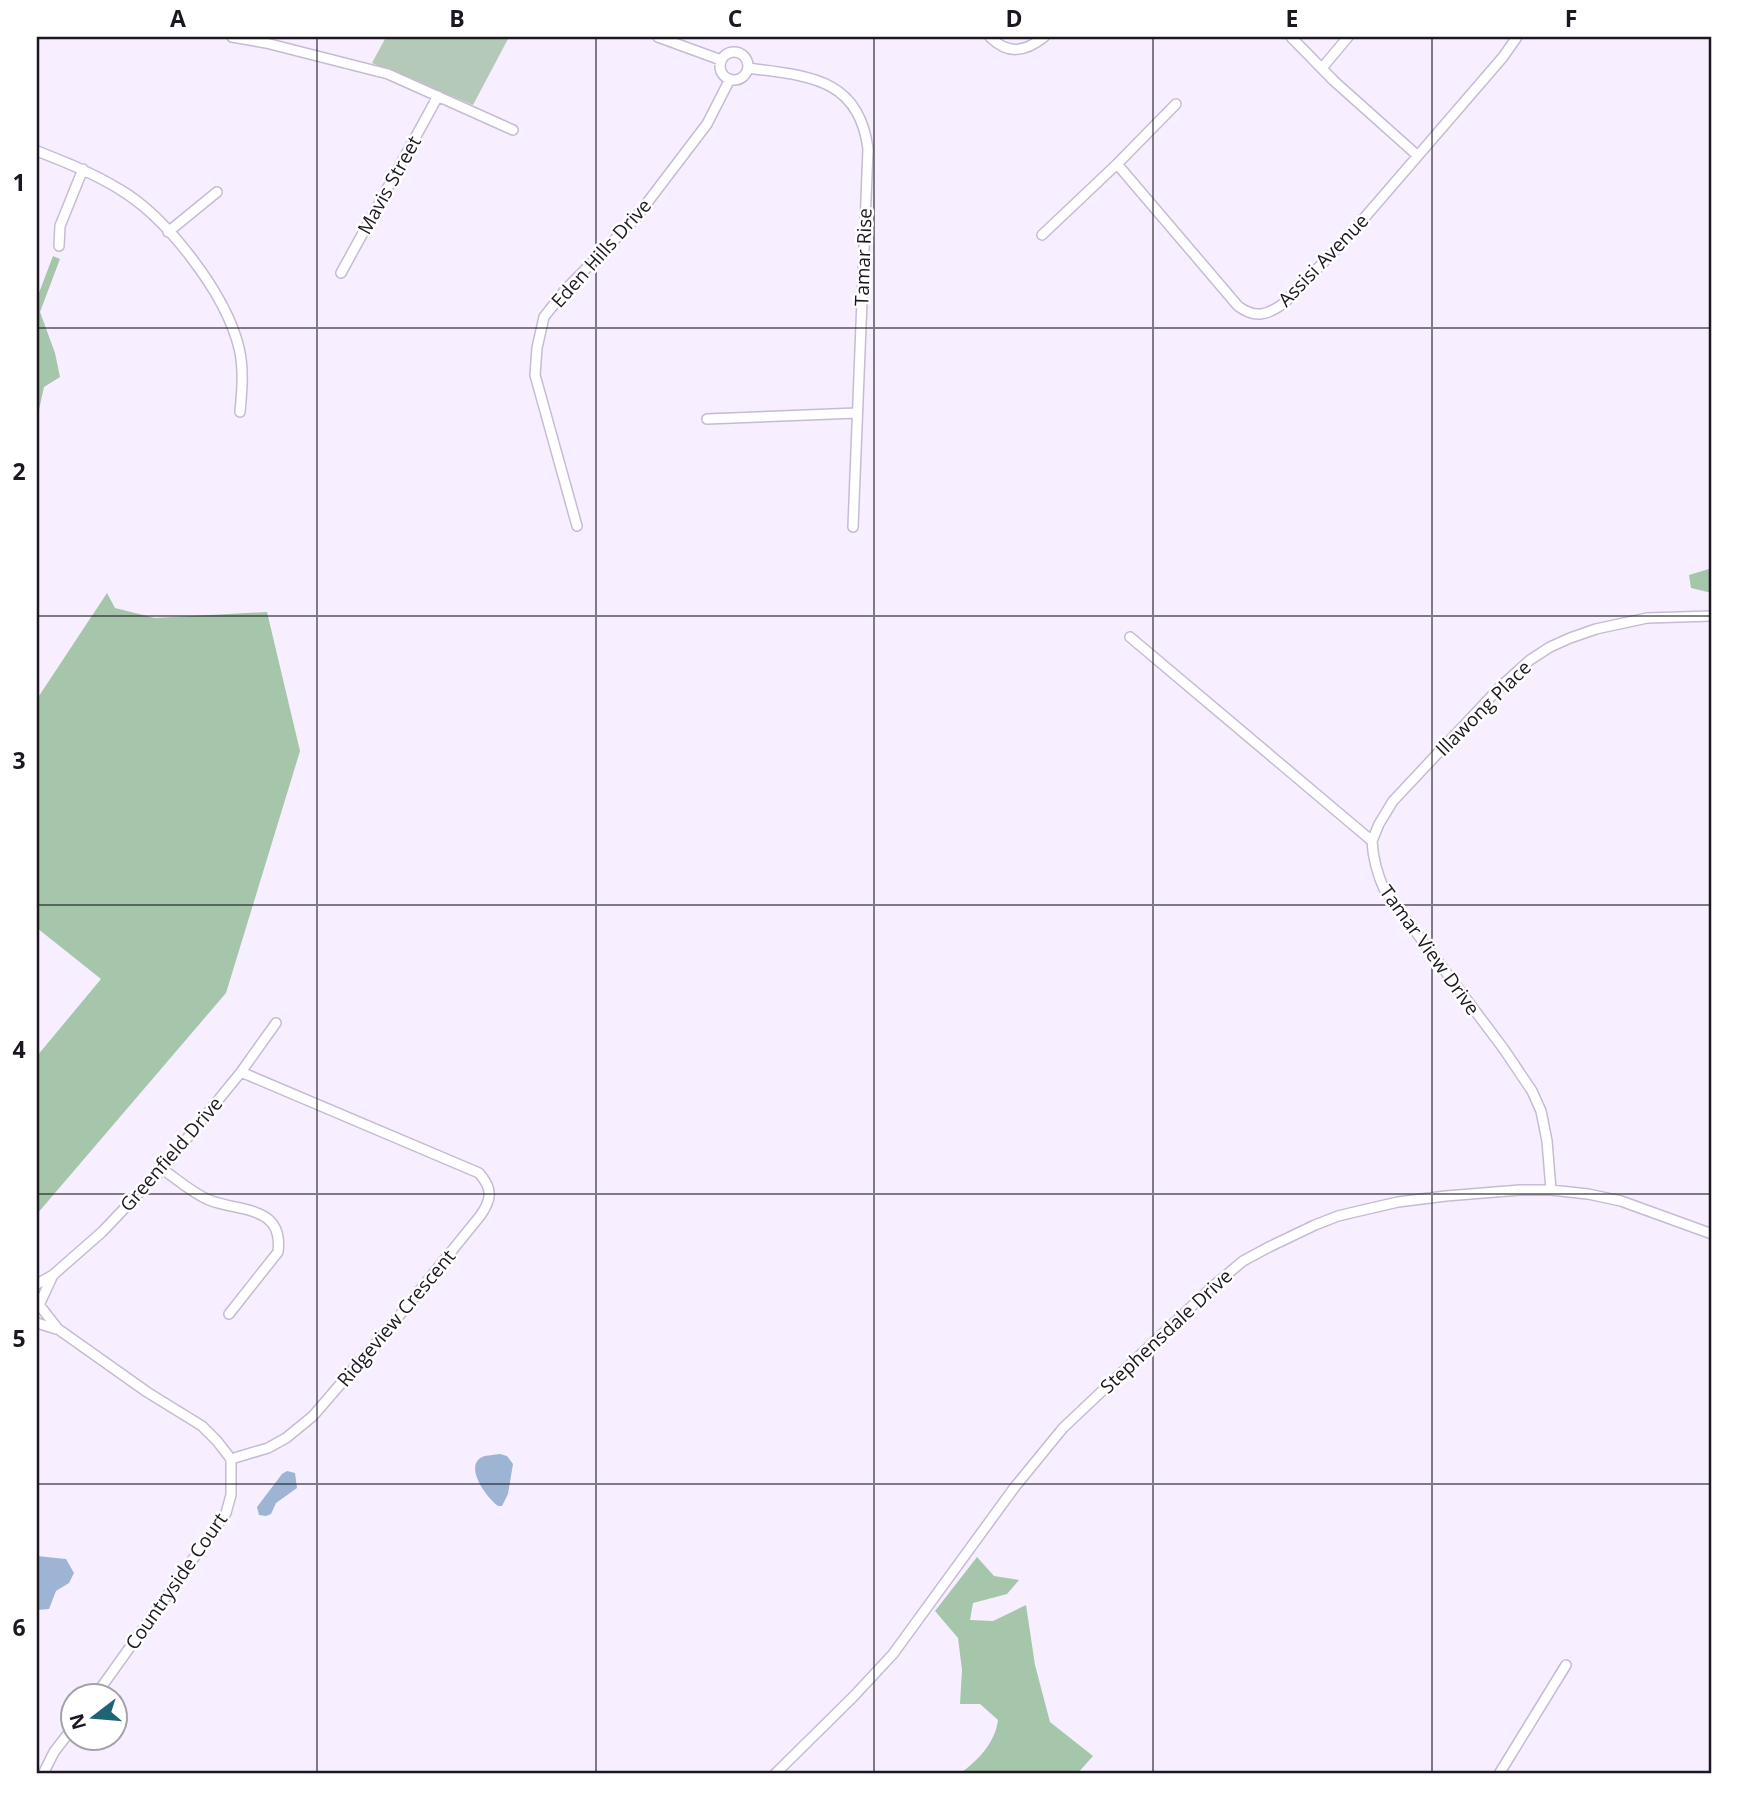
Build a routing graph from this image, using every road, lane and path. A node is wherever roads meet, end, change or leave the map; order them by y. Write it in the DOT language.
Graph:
graph roads {
  1 [pos="232,37"];
  2 [pos="658,37"];
  3 [pos="989,37"];
  4 [pos="1044,37"];
  5 [pos="1291,37"];
  6 [pos="1349,37"];
  7 [pos="1517,37"];
  8 [pos="676,40"];
  9 [pos="721,60"];
  10 [pos="748,68"];
  11 [pos="1322,68"];
  12 [pos="730,79"];
  13 [pos="438,96"];
  14 [pos="1175,104"];
  15 [pos="513,130"];
  16 [pos="37,151"];
  17 [pos="1418,156"];
  18 [pos="1117,164"];
  19 [pos="83,169"];
  20 [pos="217,192"];
  21 [pos="168,232"];
  22 [pos="1042,235"];
  23 [pos="60,246"];
  24 [pos="341,273"];
  25 [pos="240,412"];
  26 [pos="857,413"];
  27 [pos="707,419"];
  28 [pos="576,526"];
  29 [pos="853,527"];
  30 [pos="1712,616"];
  31 [pos="1130,637"];
  32 [pos="1372,841"];
  33 [pos="276,1023"];
  34 [pos="241,1072"];
  35 [pos="162,1169"];
  36 [pos="1551,1190"];
  37 [pos="1712,1234"];
  38 [pos="53,1275"];
  39 [pos="37,1284"];
  40 [pos="38,1305"];
  41 [pos="229,1314"];
  42 [pos="37,1323"];
  43 [pos="58,1329"];
  44 [pos="231,1459"];
  45 [pos="1566,1665"];
  46 [pos="105,1682"];
  47 [pos="60,1744"];
  48 [pos="43,1774"];
  49 [pos="775,1774"];
  50 [pos="1499,1774"];
  1 -- 13 [label="street"];
  2 -- 8 [label="street"];
  3 -- 4 [label="street"];
  5 -- 11 [label="street"];
  6 -- 11 [label="street"];
  7 -- 17 [label="street, Assisi Avenue"];
  8 -- 9 [label="street"];
  9 -- 10 [label="street"];
  9 -- 12 [label="street"];
  10 -- 12 [label="street"];
  10 -- 26 [label="street, Tamar Rise"];
  11 -- 17 [label="street"];
  12 -- 28 [label="street, Eden Hills Drive"];
  13 -- 15 [label="street"];
  13 -- 24 [label="street, Mavis Street"];
  14 -- 18 [label="street"];
  16 -- 19 [label="street"];
  17 -- 18 [label="street, Assisi Avenue"];
  18 -- 22 [label="street"];
  19 -- 21 [label="street"];
  19 -- 23 [label="street"];
  20 -- 21 [label="street"];
  21 -- 25 [label="street"];
  26 -- 27 [label="street"];
  26 -- 29 [label="street, Tamar Rise"];
  30 -- 32 [label="street, Illawong Place"];
  31 -- 32 [label="street"];
  32 -- 36 [label="street, Tamar View Drive"];
  33 -- 34 [label="street, Greenfield Drive"];
  34 -- 35 [label="street, Greenfield Drive"];
  34 -- 44 [label="street, Ridgeview Crescent"];
  35 -- 38 [label="street, Greenfield Drive"];
  35 -- 41 [label="street"];
  36 -- 37 [label="street, Stephensdale Drive"];
  36 -- 49 [label="street, Stephensdale Drive"];
  38 -- 39 [label="street, Greenfield Drive"];
  38 -- 40 [label="street, Greenfield Drive"];
  40 -- 43 [label="street"];
  42 -- 43 [label="street"];
  43 -- 44 [label="street"];
  44 -- 46 [label="street, Countryside Court"];
  45 -- 50 [label="street"];
  47 -- 48 [label="street"];
}
